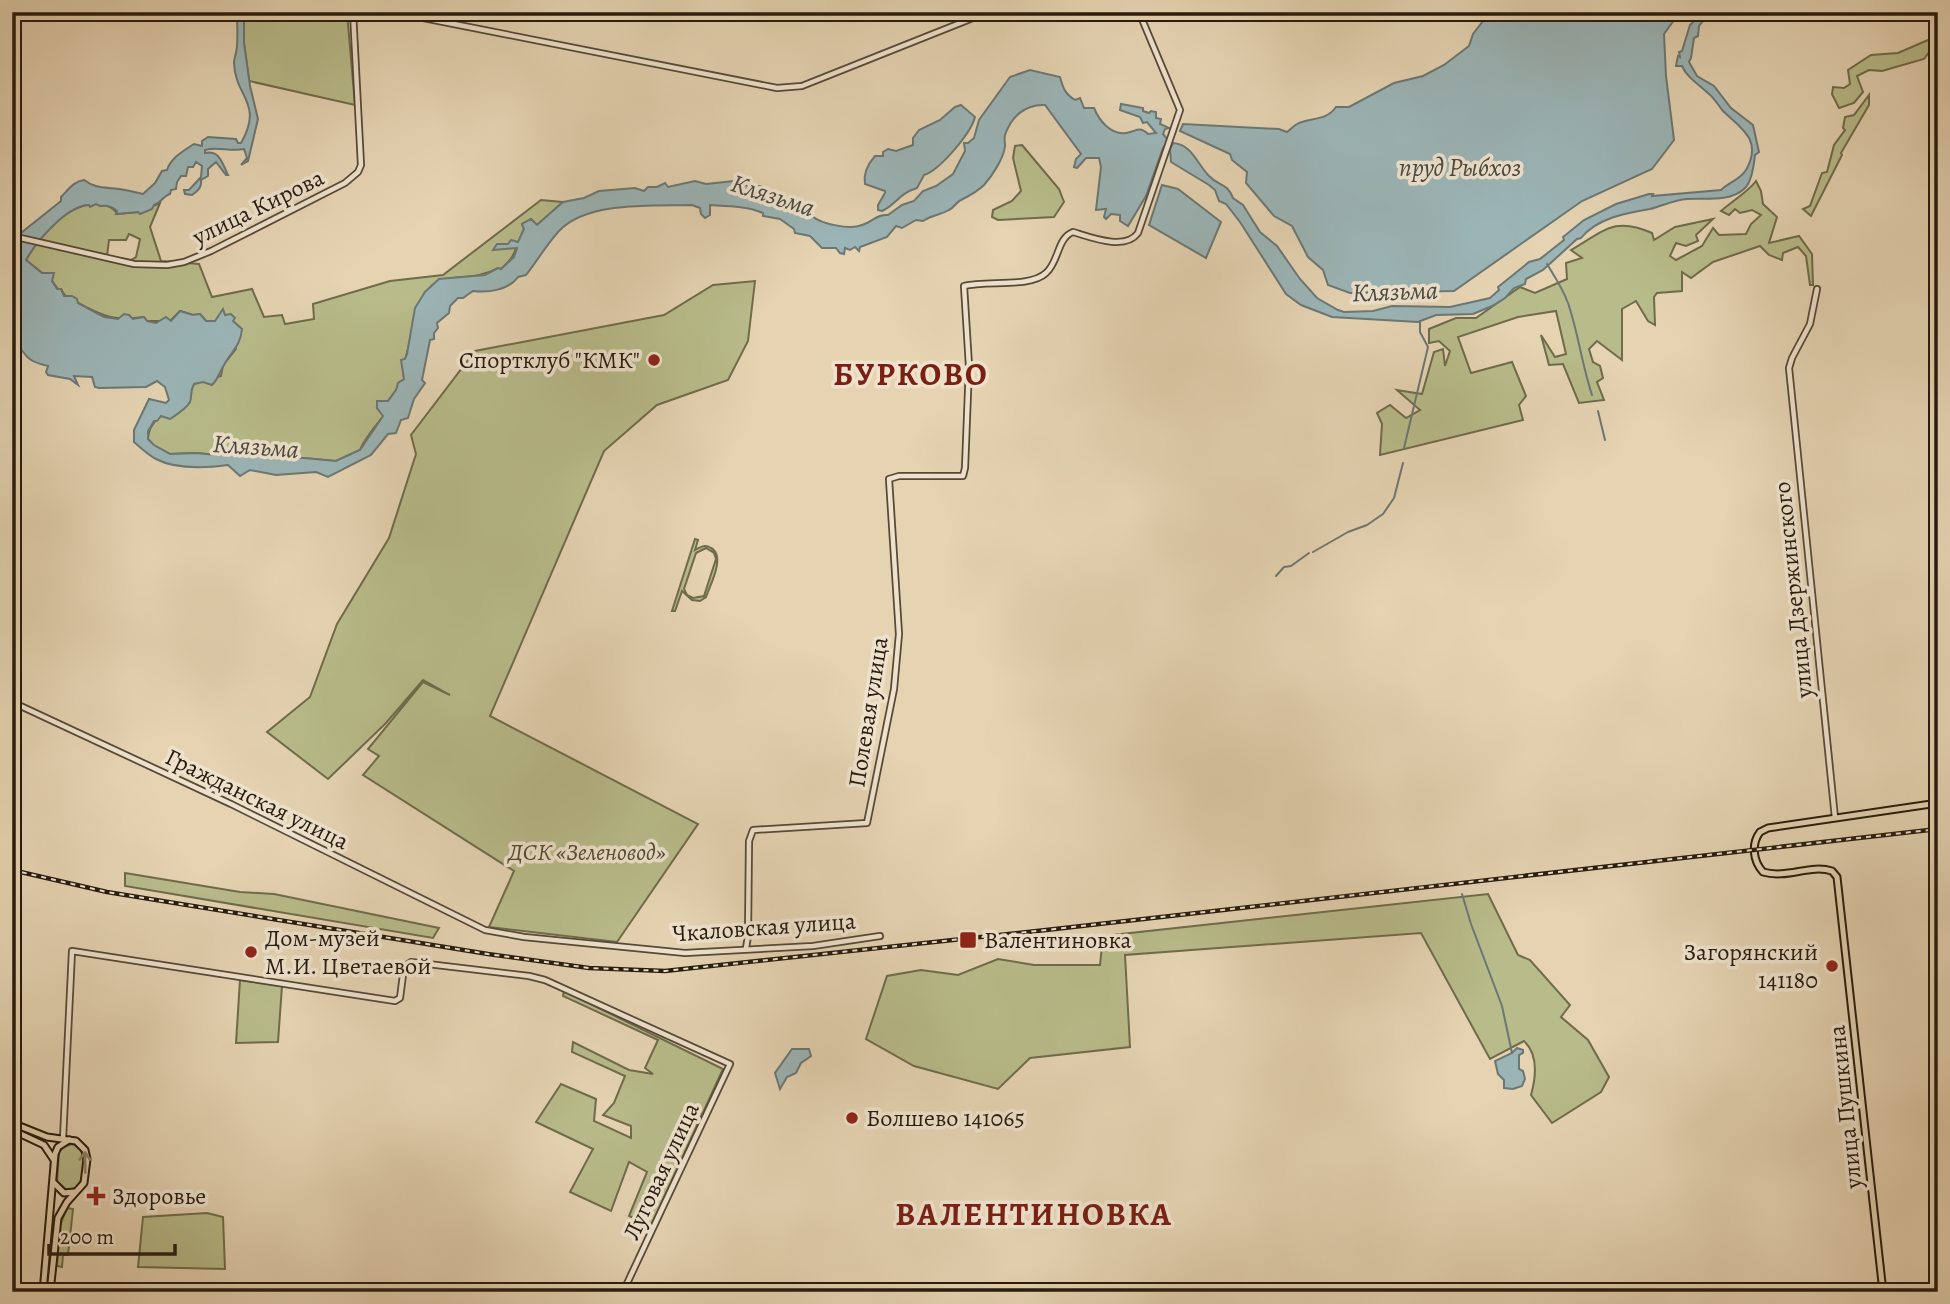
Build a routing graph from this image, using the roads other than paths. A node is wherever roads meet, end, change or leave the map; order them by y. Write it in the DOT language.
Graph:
graph roads {
  1 [pos="353,12"];
  2 [pos="393,12"];
  3 [pos="988,12"];
  4 [pos="1139,12"];
  5 [pos="12,236"];
  6 [pos="1816,289"];
  7 [pos="12,702"];
  8 [pos="1938,803"];
  9 [pos="1835,818"];
  10 [pos="485,930"];
  11 [pos="880,936"];
  12 [pos="746,948"];
  13 [pos="12,1123"];
  14 [pos="12,1130"];
  15 [pos="66,1140"];
  16 [pos="54,1161"];
  17 [pos="53,1181"];
  18 [pos="77,1191"];
  19 [pos="43,1292"];
  20 [pos="50,1292"];
  21 [pos="624,1292"];
  22 [pos="1883,1292"];
  1 -- 5 [label="street, улица Кирова"];
  2 -- 3 [label="street"];
  4 -- 12 [label="street, Полевая улица"];
  6 -- 9 [label="street, улица Дзержинского"];
  7 -- 10 [label="street, Гражданская улица"];
  8 -- 9 [label="main road"];
  9 -- 22 [label="main road, улица Пушкина"];
  10 -- 12 [label="street, Чкаловская улица"];
  11 -- 12 [label="street, Чкаловская улица"];
  13 -- 15 [label="main road"];
  14 -- 16 [label="main road"];
  15 -- 16 [label="main road"];
  18 -- 15 [label="main road, one-way"];
  15 -- 21 [label="street, Луговая улица"];
  16 -- 17 [label="main road"];
  17 -- 18 [label="main road"];
  17 -- 19 [label="main road"];
  18 -- 20 [label="main road"];
}
